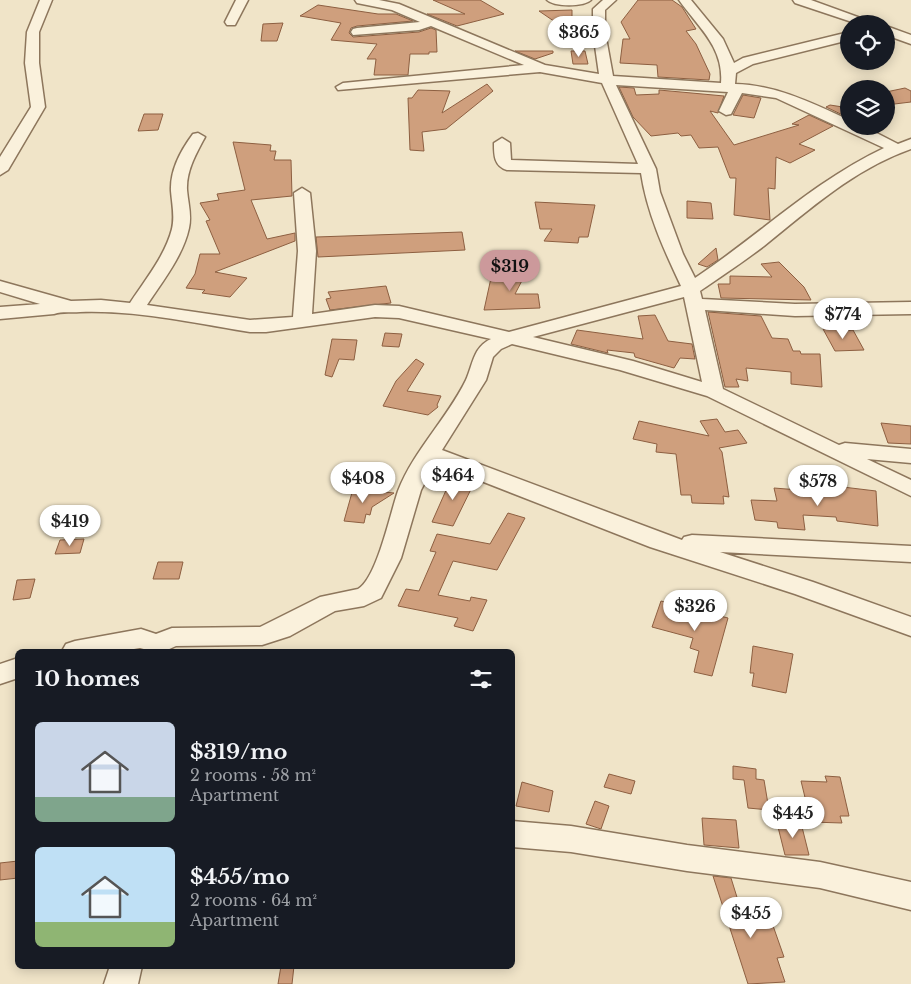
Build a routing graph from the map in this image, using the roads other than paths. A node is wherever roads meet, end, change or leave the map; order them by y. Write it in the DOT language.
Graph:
graph roads {
  1 [pos="46,0"];
  2 [pos="242,0"];
  3 [pos="361,0"];
  4 [pos="553,0"];
  5 [pos="585,0"];
  6 [pos="610,0"];
  7 [pos="684,0"];
  8 [pos="799,0"];
  9 [pos="411,2"];
  10 [pos="395,7"];
  11 [pos="844,15"];
  12 [pos="231,22"];
  13 [pos="432,22"];
  14 [pos="357,32"];
  15 [pos="895,34"];
  16 [pos="840,39"];
  17 [pos="911,40"];
  18 [pos="542,68"];
  19 [pos="730,71"];
  20 [pos="607,80"];
  21 [pos="343,87"];
  22 [pos="732,87"];
  23 [pos="726,111"];
  24 [pos="840,122"];
  25 [pos="871,135"];
  26 [pos="198,137"];
  27 [pos="502,143"];
  28 [pos="904,149"];
  29 [pos="648,169"];
  30 [pos="0,170"];
  31 [pos="302,193"];
  32 [pos="0,286"];
  33 [pos="692,297"];
  34 [pos="70,307"];
  35 [pos="911,308"];
  36 [pos="135,309"];
  37 [pos="0,313"];
  38 [pos="302,321"];
  39 [pos="509,338"];
  40 [pos="716,392"];
  41 [pos="834,450"];
  42 [pos="429,453"];
  43 [pos="911,456"];
  44 [pos="911,489"];
  45 [pos="658,541"];
  46 [pos="911,554"];
  47 [pos="911,627"];
  48 [pos="157,648"];
  49 [pos="85,649"];
  50 [pos="15,669"];
  51 [pos="0,674"];
  52 [pos="515,834"];
  53 [pos="911,896"];
  54 [pos="125,969"];
  55 [pos="121,984"];
  1 -- 30 [label="street"];
  2 -- 12 [label="street"];
  3 -- 10 [label="street"];
  4 -- 5 [label="street"];
  6 -- 20 [label="street"];
  7 -- 19 [label="street"];
  8 -- 11 [label="street"];
  9 -- 10 [label="street"];
  10 -- 13 [label="street"];
  13 -- 14 [label="street"];
  13 -- 18 [label="street"];
  15 -- 17 [label="street"];
  16 -- 19 [label="street"];
  18 -- 20 [label="street"];
  18 -- 21 [label="street"];
  19 -- 22 [label="street"];
  20 -- 22 [label="street"];
  20 -- 29 [label="street"];
  22 -- 23 [label="street"];
  22 -- 24 [label="street"];
  25 -- 28 [label="street"];
  26 -- 36 [label="street"];
  27 -- 29 [label="street"];
  28 -- 33 [label="street"];
  29 -- 33 [label="street"];
  31 -- 38 [label="street"];
  32 -- 34 [label="street"];
  33 -- 35 [label="street"];
  33 -- 39 [label="street"];
  33 -- 40 [label="street"];
  34 -- 36 [label="street"];
  34 -- 37 [label="street"];
  36 -- 38 [label="street"];
  38 -- 39 [label="street"];
  39 -- 40 [label="street"];
  39 -- 42 [label="street"];
  40 -- 41 [label="street"];
  41 -- 43 [label="street"];
  41 -- 44 [label="street"];
  42 -- 45 [label="street"];
  42 -- 48 [label="street"];
  45 -- 46 [label="street"];
  45 -- 47 [label="street"];
  48 -- 49 [label="street"];
  50 -- 51 [label="street"];
  52 -- 53 [label="street"];
  54 -- 55 [label="street"];
}
